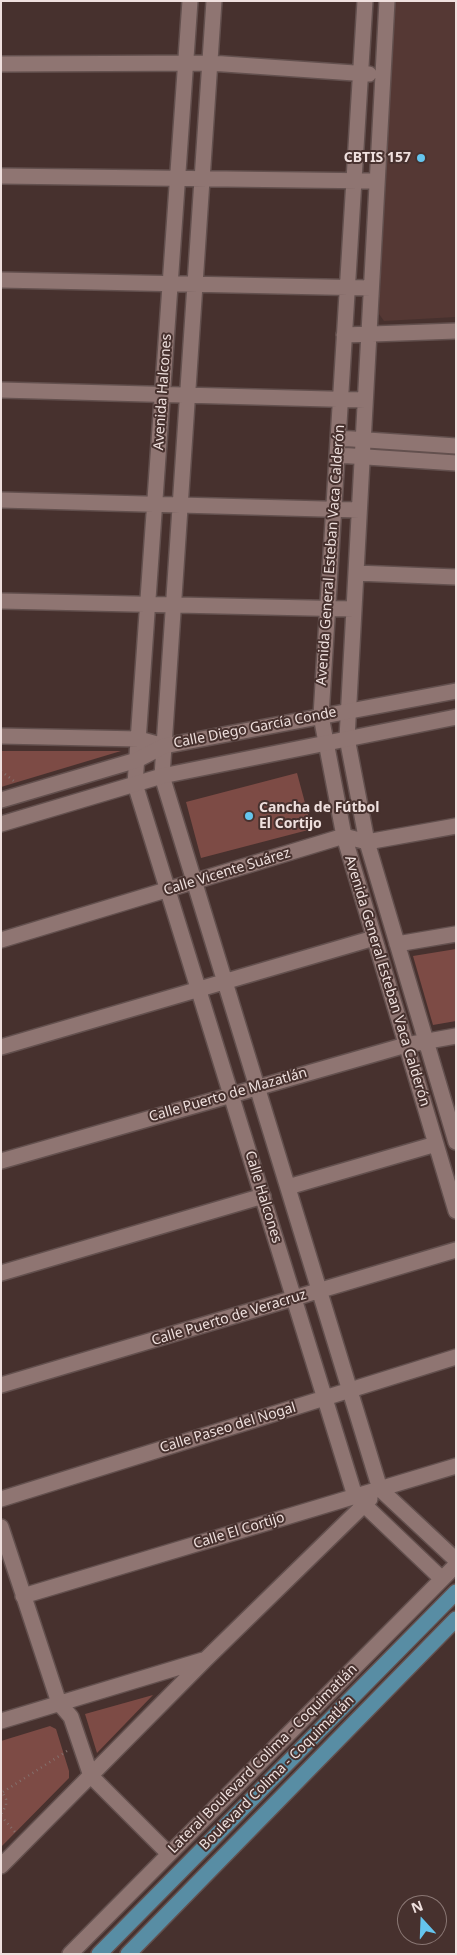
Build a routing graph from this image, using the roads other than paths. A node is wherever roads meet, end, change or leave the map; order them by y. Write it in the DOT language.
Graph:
graph roads {
  1 [pos="190,1"];
  2 [pos="214,1"];
  3 [pos="365,1"];
  4 [pos="387,1"];
  5 [pos="186,63"];
  6 [pos="210,63"];
  7 [pos="1,64"];
  8 [pos="360,73"];
  9 [pos="383,75"];
  10 [pos="1,176"];
  11 [pos="178,178"];
  12 [pos="202,178"];
  13 [pos="354,181"];
  14 [pos="377,181"];
  15 [pos="1,280"];
  16 [pos="170,284"];
  17 [pos="195,284"];
  18 [pos="347,288"];
  19 [pos="371,288"];
  20 [pos="456,331"];
  21 [pos="344,335"];
  22 [pos="369,335"];
  23 [pos="1,390"];
  24 [pos="162,394"];
  25 [pos="187,395"];
  26 [pos="340,399"];
  27 [pos="365,400"];
  28 [pos="338,438"];
  29 [pos="363,440"];
  30 [pos="456,446"];
  31 [pos="337,455"];
  32 [pos="362,457"];
  33 [pos="456,463"];
  34 [pos="1,500"];
  35 [pos="155,504"];
  36 [pos="180,505"];
  37 [pos="334,510"];
  38 [pos="359,510"];
  39 [pos="356,572"];
  40 [pos="456,577"];
  41 [pos="1,601"];
  42 [pos="148,604"];
  43 [pos="173,605"];
  44 [pos="328,608"];
  45 [pos="354,609"];
  46 [pos="456,690"];
  47 [pos="348,711"];
  48 [pos="321,716"];
  49 [pos="456,717"];
  50 [pos="1,736"];
  51 [pos="347,738"];
  52 [pos="139,739"];
  53 [pos="326,743"];
  54 [pos="164,746"];
  55 [pos="137,760"];
  56 [pos="162,776"];
  57 [pos="135,784"];
  58 [pos="1,800"];
  59 [pos="1,824"];
  60 [pos="456,826"];
  61 [pos="344,836"];
  62 [pos="367,842"];
  63 [pos="194,882"];
  64 [pos="168,890"];
  65 [pos="456,934"];
  66 [pos="374,938"];
  67 [pos="1,940"];
  68 [pos="397,944"];
  69 [pos="225,982"];
  70 [pos="199,990"];
  71 [pos="456,1036"];
  72 [pos="426,1040"];
  73 [pos="406,1045"];
  74 [pos="1,1047"];
  75 [pos="257,1086"];
  76 [pos="231,1094"];
  77 [pos="443,1100"];
  78 [pos="424,1105"];
  79 [pos="456,1142"];
  80 [pos="436,1144"];
  81 [pos="1,1161"];
  82 [pos="288,1187"];
  83 [pos="263,1196"];
  84 [pos="456,1211"];
  85 [pos="456,1250"];
  86 [pos="1,1273"];
  87 [pos="320,1291"];
  88 [pos="294,1298"];
  89 [pos="456,1357"];
  90 [pos="1,1385"];
  91 [pos="350,1390"];
  92 [pos="325,1398"];
  93 [pos="456,1466"];
  94 [pos="380,1489"];
  95 [pos="1,1499"];
  96 [pos="360,1501"];
  97 [pos="1,1527"];
  98 [pos="456,1560"];
  99 [pos="456,1565"];
  100 [pos="442,1579"];
  101 [pos="456,1592"];
  102 [pos="23,1596"];
  103 [pos="456,1619"];
  104 [pos="206,1659"];
  105 [pos="58,1703"];
  106 [pos="1,1721"];
  107 [pos="91,1776"];
  108 [pos="169,1854"];
  109 [pos="1,1866"];
  110 [pos="70,1954"];
  111 [pos="99,1954"];
  112 [pos="128,1954"];
  1 -- 5 [label="street, Avenida Halcones"];
  2 -- 6 [label="street, Avenida Halcones"];
  3 -- 8 [label="street, Avenida General Esteban Vaca Calderón"];
  4 -- 9 [label="street, Avenida General Esteban Vaca Calderón"];
  5 -- 6 [label="street"];
  5 -- 7 [label="street"];
  5 -- 11 [label="street, Avenida Halcones"];
  6 -- 8 [label="street"];
  6 -- 12 [label="street, Avenida Halcones"];
  8 -- 9 [label="street"];
  8 -- 13 [label="street, Avenida General Esteban Vaca Calderón"];
  9 -- 14 [label="street, Avenida General Esteban Vaca Calderón"];
  10 -- 11 [label="street"];
  11 -- 12 [label="street"];
  11 -- 16 [label="street, Avenida Halcones"];
  12 -- 13 [label="street"];
  12 -- 17 [label="street, Avenida Halcones"];
  13 -- 14 [label="street"];
  13 -- 18 [label="street, Avenida General Esteban Vaca Calderón"];
  14 -- 19 [label="street, Avenida General Esteban Vaca Calderón"];
  15 -- 16 [label="street"];
  16 -- 17 [label="street"];
  16 -- 24 [label="street, Avenida Halcones"];
  17 -- 18 [label="street"];
  17 -- 25 [label="street, Avenida Halcones"];
  18 -- 19 [label="street"];
  18 -- 21 [label="street, Avenida General Esteban Vaca Calderón"];
  19 -- 22 [label="street, Avenida General Esteban Vaca Calderón"];
  20 -- 22 [label="street"];
  21 -- 22 [label="street"];
  21 -- 26 [label="street, Avenida General Esteban Vaca Calderón"];
  22 -- 27 [label="street, Avenida General Esteban Vaca Calderón"];
  23 -- 24 [label="street"];
  24 -- 25 [label="street"];
  24 -- 35 [label="street, Avenida Halcones"];
  25 -- 26 [label="street"];
  25 -- 36 [label="street, Avenida Halcones"];
  26 -- 27 [label="street"];
  26 -- 28 [label="street, Avenida General Esteban Vaca Calderón"];
  27 -- 29 [label="street, Avenida General Esteban Vaca Calderón"];
  28 -- 29 [label="street"];
  28 -- 31 [label="street, Avenida General Esteban Vaca Calderón"];
  29 -- 30 [label="street"];
  29 -- 32 [label="street, Avenida General Esteban Vaca Calderón"];
  31 -- 32 [label="street"];
  31 -- 37 [label="street, Avenida General Esteban Vaca Calderón"];
  32 -- 33 [label="street"];
  32 -- 38 [label="street, Avenida General Esteban Vaca Calderón"];
  34 -- 35 [label="street"];
  35 -- 36 [label="street"];
  35 -- 42 [label="street, Avenida Halcones"];
  36 -- 37 [label="street"];
  36 -- 43 [label="street, Avenida Halcones"];
  37 -- 38 [label="street"];
  37 -- 44 [label="street, Avenida General Esteban Vaca Calderón"];
  38 -- 39 [label="street, Avenida General Esteban Vaca Calderón"];
  39 -- 40 [label="street"];
  39 -- 45 [label="street, Avenida General Esteban Vaca Calderón"];
  41 -- 42 [label="street"];
  42 -- 43 [label="street"];
  42 -- 52 [label="street, Avenida Halcones"];
  43 -- 44 [label="street"];
  43 -- 54 [label="street, Avenida Halcones"];
  44 -- 45 [label="street"];
  44 -- 48 [label="street, Avenida General Esteban Vaca Calderón"];
  45 -- 47 [label="street, Avenida General Esteban Vaca Calderón"];
  46 -- 47 [label="street, Calle Diego García Conde"];
  47 -- 48 [label="street, Calle Diego García Conde"];
  47 -- 51 [label="street, Avenida General Esteban Vaca Calderón"];
  48 -- 53 [label="street, Avenida General Esteban Vaca Calderón"];
  48 -- 54 [label="street, Calle Diego García Conde"];
  49 -- 51 [label="street, Calle Diego García Conde"];
  50 -- 52 [label="street"];
  51 -- 53 [label="street, Calle Diego García Conde"];
  51 -- 62 [label="street, Avenida General Esteban Vaca Calderón"];
  52 -- 54 [label="street"];
  52 -- 55 [label="street, Avenida Halcones"];
  53 -- 56 [label="street, Calle Diego García Conde"];
  53 -- 61 [label="street, Avenida General Esteban Vaca Calderón"];
  54 -- 55 [label="street, Calle Diego García Conde"];
  54 -- 56 [label="street, Avenida Halcones"];
  55 -- 57 [label="street, Avenida Halcones"];
  55 -- 58 [label="street, Calle Diego García Conde"];
  56 -- 57 [label="street, Calle Diego García Conde"];
  56 -- 63 [label="street, Calle Halcones"];
  57 -- 59 [label="street, Calle Diego García Conde"];
  57 -- 64 [label="street, Calle Halcones"];
  60 -- 62 [label="street"];
  61 -- 62 [label="street"];
  61 -- 63 [label="street, Calle Vicente Suárez"];
  61 -- 66 [label="street, Avenida General Esteban Vaca Calderón"];
  62 -- 68 [label="street, Avenida General Esteban Vaca Calderón"];
  63 -- 64 [label="street, Calle Vicente Suárez"];
  63 -- 69 [label="street, Calle Halcones"];
  64 -- 67 [label="street, Calle Vicente Suárez"];
  64 -- 70 [label="street, Calle Halcones"];
  65 -- 68 [label="street"];
  66 -- 69 [label="street"];
  66 -- 73 [label="street, Avenida General Esteban Vaca Calderón"];
  68 -- 72 [label="street, Avenida General Esteban Vaca Calderón"];
  69 -- 70 [label="street"];
  69 -- 75 [label="street, Calle Halcones"];
  70 -- 74 [label="street"];
  70 -- 76 [label="street, Calle Halcones"];
  71 -- 72 [label="street, Calle Puerto de Mazatlán"];
  72 -- 73 [label="street, Calle Puerto de Mazatlán"];
  72 -- 77 [label="street, Avenida General Esteban Vaca Calderón"];
  73 -- 75 [label="street, Calle Puerto de Mazatlán"];
  73 -- 78 [label="street, Avenida General Esteban Vaca Calderón"];
  75 -- 76 [label="street, Calle Puerto de Mazatlán"];
  75 -- 82 [label="street, Calle Halcones"];
  76 -- 81 [label="street, Calle Puerto de Mazatlán"];
  76 -- 83 [label="street, Calle Halcones"];
  77 -- 78 [label="street"];
  77 -- 79 [label="street, Avenida General Esteban Vaca Calderón"];
  78 -- 80 [label="street, Avenida General Esteban Vaca Calderón"];
  80 -- 82 [label="street"];
  80 -- 84 [label="street, Avenida General Esteban Vaca Calderón"];
  82 -- 87 [label="street, Calle Halcones"];
  83 -- 86 [label="street"];
  83 -- 88 [label="street, Calle Halcones"];
  85 -- 87 [label="street, Calle Puerto de Veracruz"];
  87 -- 88 [label="street, Calle Puerto de Veracruz"];
  87 -- 91 [label="street, Calle Halcones"];
  88 -- 90 [label="street, Calle Puerto de Veracruz"];
  88 -- 92 [label="street, Calle Halcones"];
  89 -- 91 [label="street, Calle Paseo del Nogal"];
  91 -- 92 [label="street, Calle Paseo del Nogal"];
  91 -- 94 [label="street, Calle Halcones"];
  92 -- 95 [label="street, Calle Paseo del Nogal"];
  92 -- 96 [label="street, Calle Halcones"];
  93 -- 94 [label="street"];
  94 -- 96 [label="street"];
  94 -- 98 [label="street"];
  96 -- 100 [label="street, Calle Halcones"];
  96 -- 102 [label="street, Calle El Cortijo"];
  96 -- 104 [label="street"];
  97 -- 102 [label="street"];
  99 -- 100 [label="street, Lateral Boulevard Colima - Coquimatlán"];
  100 -- 108 [label="street, Lateral Boulevard Colima - Coquimatlán"];
  101 -- 111 [label="main road, Boulevard Colima - Coquimatlán"];
  102 -- 105 [label="street"];
  103 -- 112 [label="main road, Boulevard Colima - Coquimatlán"];
  104 -- 105 [label="street"];
  104 -- 107 [label="street"];
  105 -- 106 [label="street"];
  105 -- 107 [label="street"];
  107 -- 108 [label="street"];
  107 -- 109 [label="street"];
  108 -- 110 [label="street, Lateral Boulevard Colima - Coquimatlán"];
}
